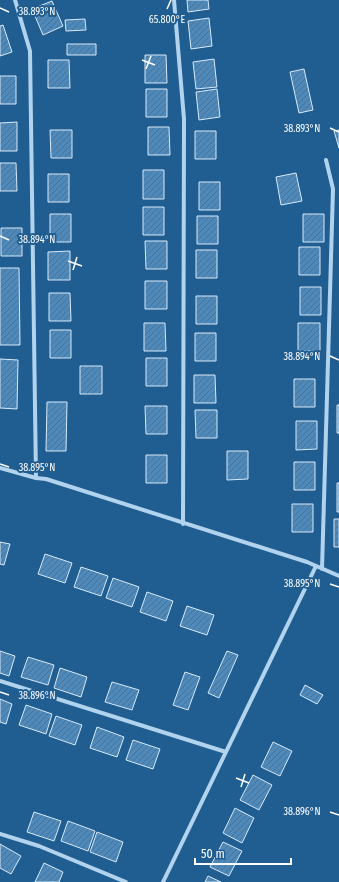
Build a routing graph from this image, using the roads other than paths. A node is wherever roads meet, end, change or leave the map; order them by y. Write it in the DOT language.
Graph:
graph roads {
  1 [pos="14,0"];
  2 [pos="174,0"];
  3 [pos="326,160"];
  4 [pos="0,468"];
  5 [pos="36,478"];
  6 [pos="183,524"];
  7 [pos="316,566"];
  8 [pos="322,569"];
  9 [pos="339,576"];
  10 [pos="0,681"];
  11 [pos="226,752"];
  12 [pos="0,834"];
  13 [pos="126,882"];
  14 [pos="162,882"];
  1 -- 5 [label="street"];
  2 -- 6 [label="street"];
  3 -- 8 [label="street"];
  4 -- 5 [label="street"];
  5 -- 6 [label="street"];
  6 -- 7 [label="street"];
  7 -- 8 [label="street"];
  7 -- 11 [label="street"];
  8 -- 9 [label="street"];
  10 -- 11 [label="street"];
  11 -- 14 [label="street"];
  12 -- 13 [label="street"];
}
